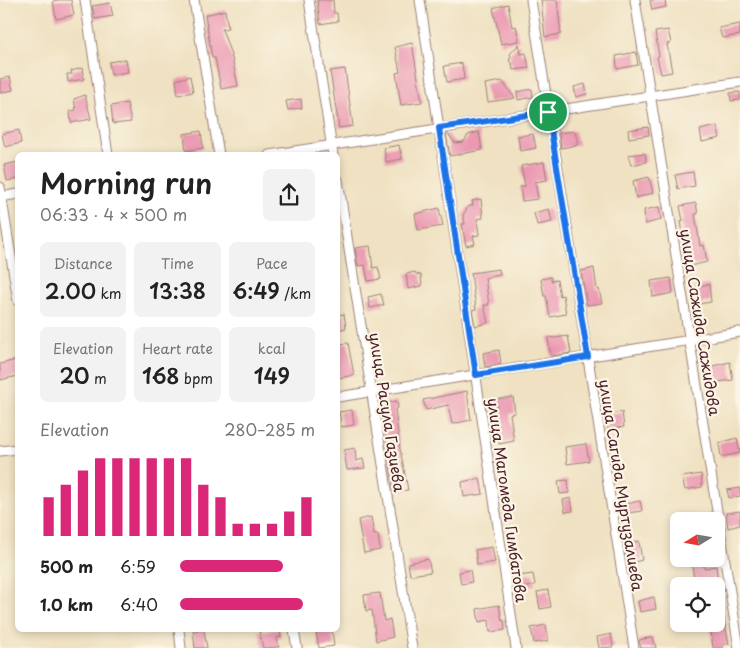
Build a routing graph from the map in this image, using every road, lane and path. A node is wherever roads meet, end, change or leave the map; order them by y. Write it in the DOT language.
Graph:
graph roads {
  1 [pos="84,0"];
  2 [pos="194,0"];
  3 [pos="309,0"];
  4 [pos="420,0"];
  5 [pos="531,0"];
  6 [pos="636,0"];
  7 [pos="740,82"];
  8 [pos="651,95"];
  9 [pos="548,112"];
  10 [pos="439,128"];
  11 [pos="332,145"];
  12 [pos="108,152"];
  13 [pos="219,152"];
  14 [pos="289,152"];
  15 [pos="333,152"];
  16 [pos="340,193"];
  17 [pos="0,194"];
  18 [pos="15,194"];
  19 [pos="15,283"];
  20 [pos="740,332"];
  21 [pos="690,341"];
  22 [pos="588,357"];
  23 [pos="476,375"];
  24 [pos="371,392"];
  25 [pos="340,397"];
  26 [pos="15,448"];
  27 [pos="0,451"];
  28 [pos="179,632"];
  29 [pos="294,632"];
  30 [pos="181,648"];
  31 [pos="297,648"];
  32 [pos="412,648"];
  33 [pos="516,648"];
  34 [pos="634,648"];
  35 [pos="739,648"];
  1 -- 12 [label="street"];
  2 -- 13 [label="street"];
  3 -- 11 [label="street"];
  4 -- 10 [label="street, улица Магомеда Гимбатова"];
  5 -- 9 [label="street, улица Сагида Муртузалиева"];
  6 -- 8 [label="street, улица Сажида Сажидова"];
  7 -- 8 [label="street"];
  8 -- 9 [label="street"];
  8 -- 21 [label="street, улица Сажида Сажидова"];
  9 -- 10 [label="street"];
  9 -- 22 [label="street, улица Сагида Муртузалиева"];
  10 -- 11 [label="street"];
  10 -- 23 [label="street, улица Магомеда Гимбатова"];
  11 -- 14 [label="street"];
  11 -- 15 [label="street"];
  16 -- 24 [label="street, улица Расула Газиева"];
  17 -- 18 [label="street"];
  17 -- 19 [label="street"];
  20 -- 21 [label="street"];
  21 -- 22 [label="street"];
  21 -- 35 [label="street, улица Сажида Сажидова"];
  22 -- 23 [label="street"];
  22 -- 34 [label="street, улица Сагида Муртузалиева"];
  23 -- 24 [label="street"];
  23 -- 33 [label="street, улица Магомеда Гимбатова"];
  24 -- 25 [label="street"];
  24 -- 32 [label="street, улица Расула Газиева"];
  26 -- 27 [label="street"];
  28 -- 30 [label="street"];
  29 -- 31 [label="street"];
}
